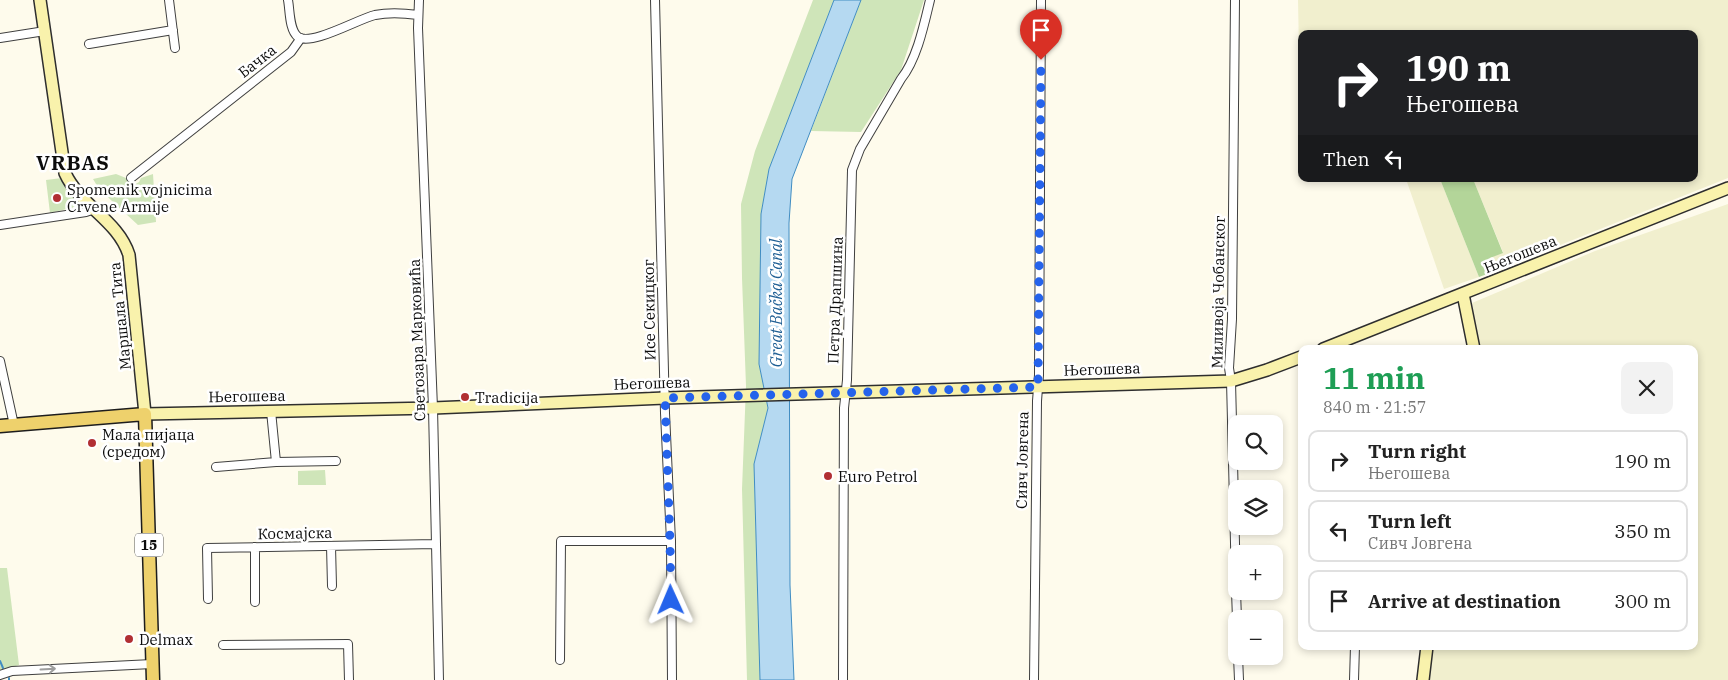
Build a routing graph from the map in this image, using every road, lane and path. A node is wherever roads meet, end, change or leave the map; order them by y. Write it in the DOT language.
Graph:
graph roads {
  1 [pos="40,0"];
  2 [pos="169,0"];
  3 [pos="288,0"];
  4 [pos="419,0"];
  5 [pos="655,0"];
  6 [pos="930,0"];
  7 [pos="1041,0"];
  8 [pos="1235,0"];
  9 [pos="418,15"];
  10 [pos="173,30"];
  11 [pos="45,31"];
  12 [pos="0,38"];
  13 [pos="302,38"];
  14 [pos="89,44"];
  15 [pos="175,48"];
  16 [pos="131,178"];
  17 [pos="1728,188"];
  18 [pos="95,209"];
  19 [pos="0,226"];
  20 [pos="1463,294"];
  21 [pos="1333,345"];
  22 [pos="1473,345"];
  23 [pos="1298,358"];
  24 [pos="0,361"];
  25 [pos="1231,381"];
  26 [pos="1038,387"];
  27 [pos="845,393"];
  28 [pos="665,398"];
  29 [pos="433,408"];
  30 [pos="271,411"];
  31 [pos="145,414"];
  32 [pos="14,425"];
  33 [pos="0,426"];
  34 [pos="336,461"];
  35 [pos="276,462"];
  36 [pos="216,467"];
  37 [pos="670,541"];
  38 [pos="436,544"];
  39 [pos="1235,545"];
  40 [pos="331,546"];
  41 [pos="255,547"];
  42 [pos="332,586"];
  43 [pos="208,599"];
  44 [pos="255,602"];
  45 [pos="223,645"];
  46 [pos="1355,650"];
  47 [pos="1427,650"];
  48 [pos="560,660"];
  49 [pos="152,664"];
  50 [pos="1238,665"];
  51 [pos="0,675"];
  52 [pos="153,680"];
  53 [pos="349,680"];
  54 [pos="439,680"];
  55 [pos="672,680"];
  56 [pos="843,680"];
  57 [pos="1034,680"];
  58 [pos="1239,680"];
  59 [pos="1354,680"];
  60 [pos="1423,680"];
  1 -- 11 [label="street, Маршала Тита"];
  2 -- 10 [label="street"];
  3 -- 13 [label="street"];
  4 -- 9 [label="street, Светозара Марковића"];
  5 -- 28 [label="street, Исе Секицког"];
  6 -- 27 [label="street, Петра Драпшина"];
  7 -- 26 [label="street, Сивч Јовгена"];
  8 -- 25 [label="street, Миливоја Чобанског"];
  9 -- 13 [label="street"];
  9 -- 29 [label="street, Светозара Марковића"];
  10 -- 14 [label="street"];
  10 -- 15 [label="street"];
  11 -- 12 [label="street"];
  11 -- 18 [label="street, Маршала Тита"];
  13 -- 16 [label="street, Бачка"];
  17 -- 20 [label="street, Његошева"];
  18 -- 19 [label="street"];
  18 -- 31 [label="street, Маршала Тита"];
  20 -- 21 [label="street, Његошева"];
  20 -- 22 [label="street"];
  23 -- 25 [label="street, Његошева"];
  24 -- 32 [label="street"];
  25 -- 26 [label="street, Његошева"];
  25 -- 39 [label="street, Миливоја Чобанског"];
  26 -- 27 [label="street, Његошева"];
  26 -- 57 [label="street, Сивч Јовгена"];
  27 -- 28 [label="street, Његошева"];
  27 -- 56 [label="street, Петра Драпшина"];
  28 -- 29 [label="street, Његошева"];
  28 -- 37 [label="street, Исе Секицког"];
  29 -- 30 [label="street, Његошева"];
  29 -- 38 [label="street, Светозара Марковића"];
  30 -- 31 [label="street, Његошева"];
  30 -- 35 [label="street"];
  31 -- 32 [label="main road, Његошева"];
  31 -- 49 [label="main road, 15"];
  32 -- 33 [label="main road, Његошева"];
  34 -- 35 [label="street"];
  35 -- 36 [label="street"];
  37 -- 48 [label="street"];
  37 -- 55 [label="street, Исе Секицког"];
  38 -- 40 [label="street, Космајска"];
  38 -- 54 [label="street, Светозара Марковића"];
  40 -- 41 [label="street, Космајска"];
  40 -- 42 [label="street"];
  41 -- 43 [label="street, Космајска"];
  41 -- 44 [label="street"];
  45 -- 53 [label="street"];
  46 -- 59 [label="street"];
  47 -- 60 [label="street"];
  51 -- 49 [label="street, one-way"];
  49 -- 52 [label="main road, 15"];
  50 -- 58 [label="street"];
}
